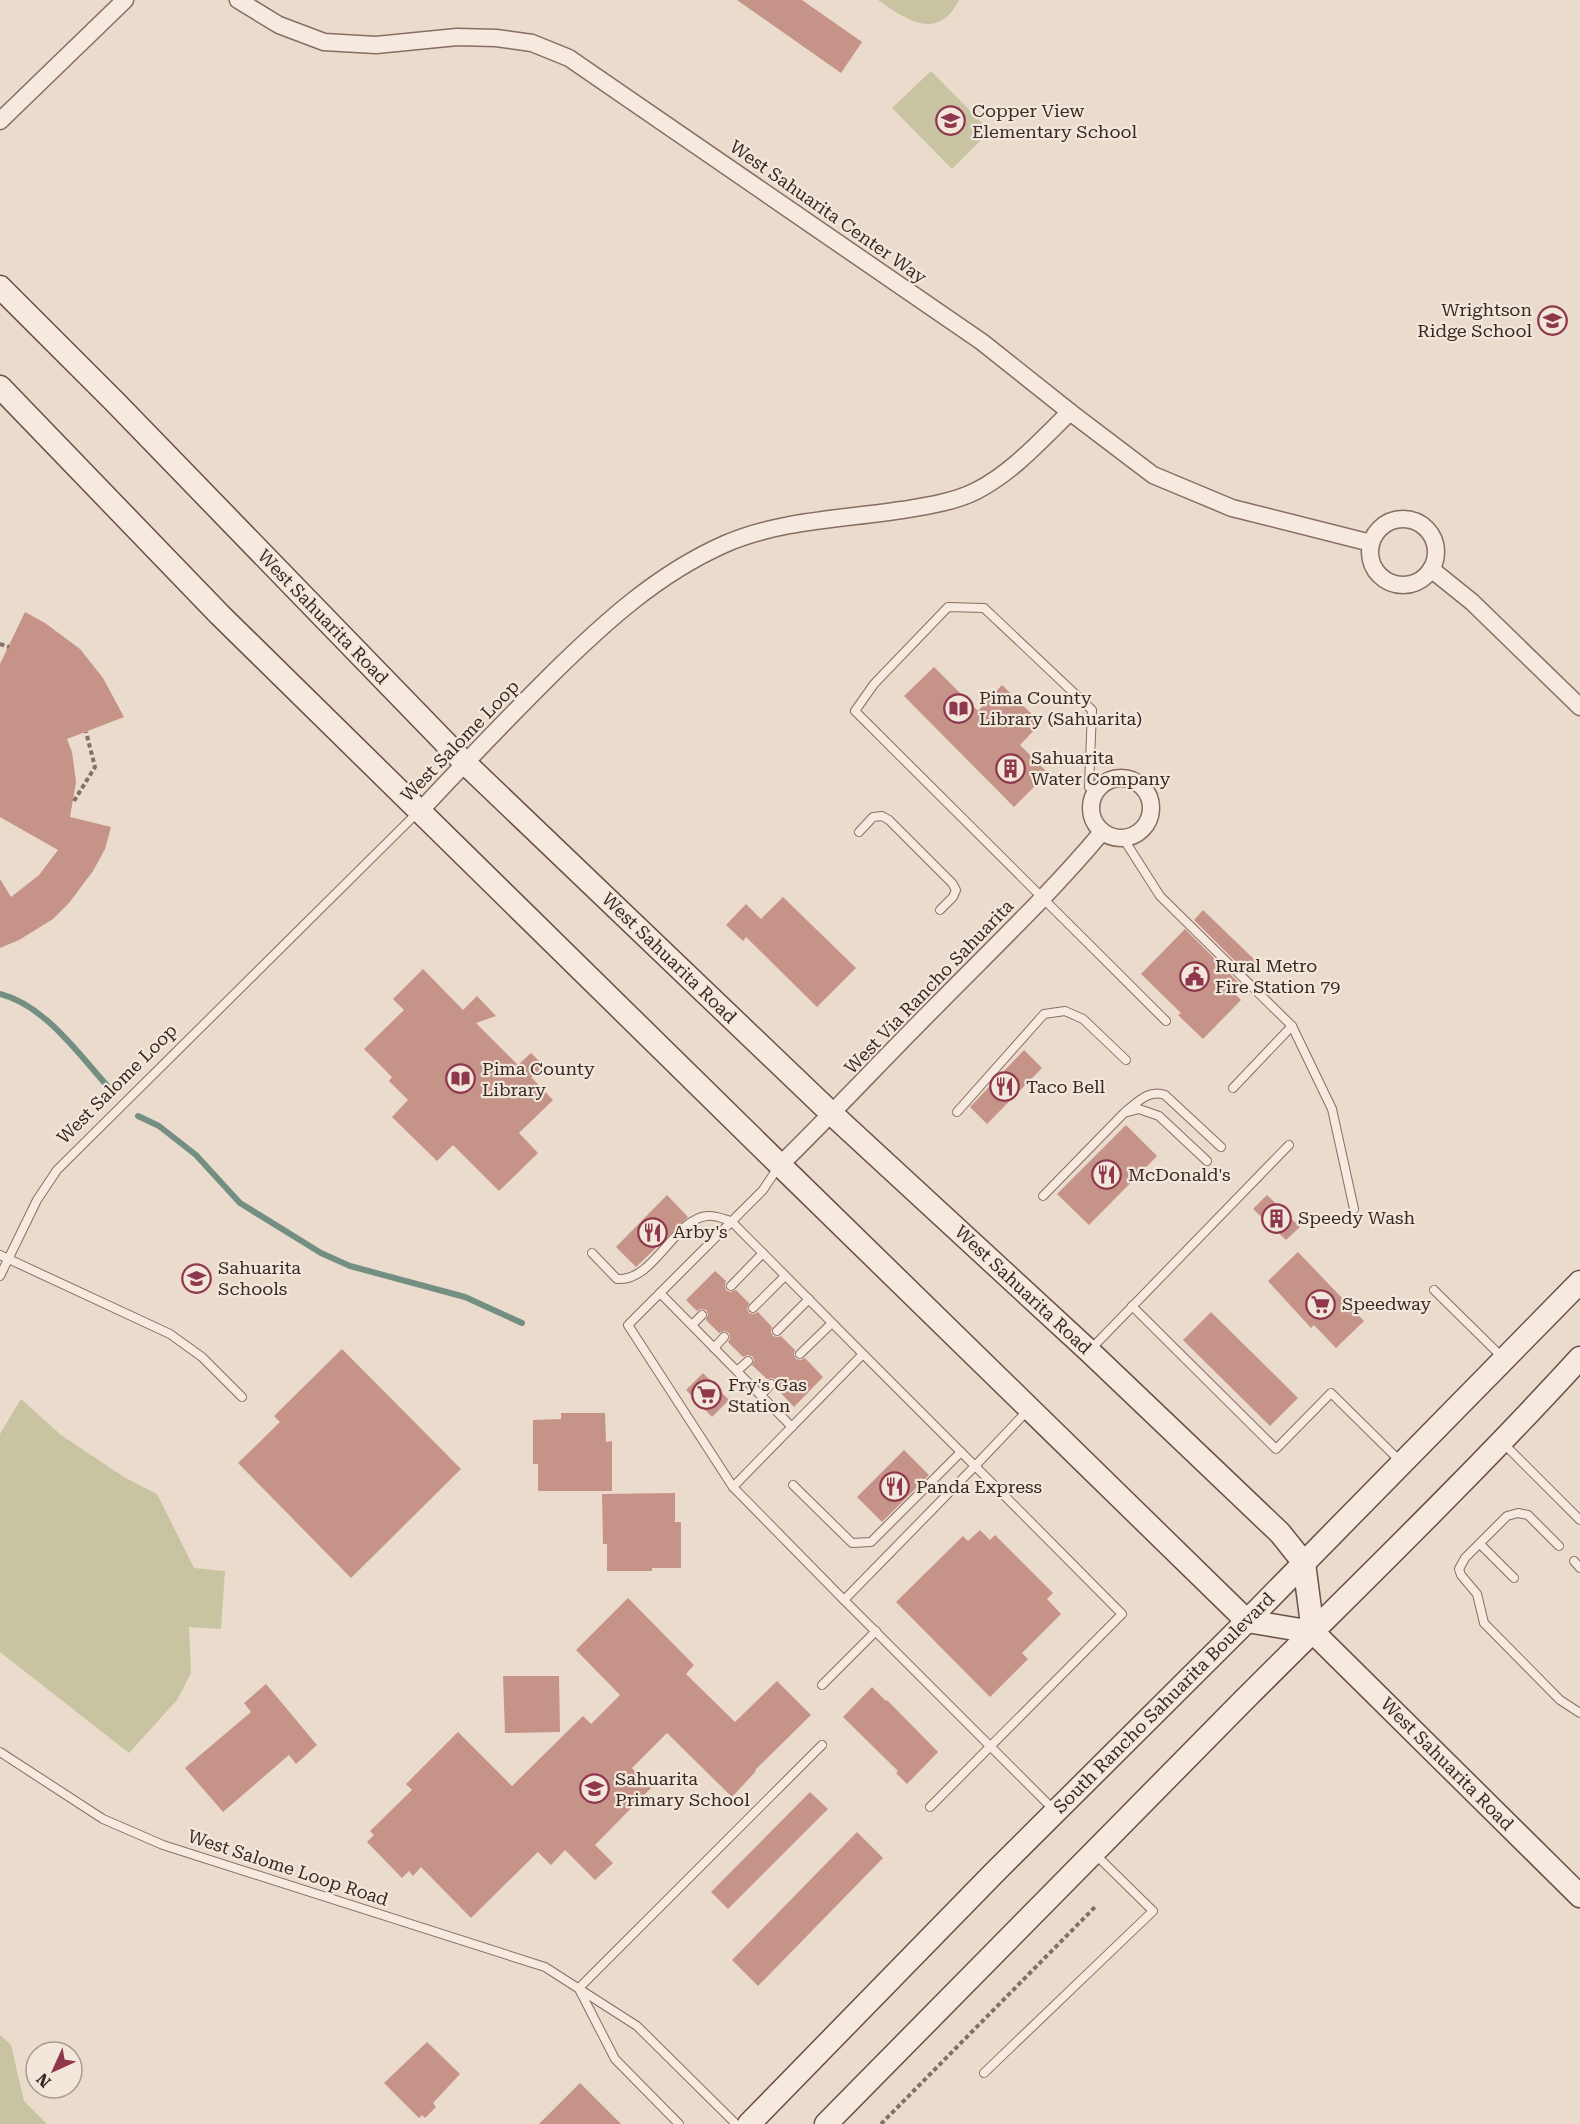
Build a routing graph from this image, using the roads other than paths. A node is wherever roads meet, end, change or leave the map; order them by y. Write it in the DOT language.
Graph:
graph roads {
  1 [pos="125,0"];
  2 [pos="238,0"];
  3 [pos="0,121"];
  4 [pos="0,287"];
  5 [pos="0,387"];
  6 [pos="1070,412"];
  7 [pos="1371,543"];
  8 [pos="1431,569"];
  9 [pos="1580,708"];
  10 [pos="465,763"];
  11 [pos="1098,789"];
  12 [pos="420,811"];
  13 [pos="859,832"];
  14 [pos="1102,832"];
  15 [pos="1124,838"];
  16 [pos="1043,897"];
  17 [pos="940,910"];
  18 [pos="1166,1021"];
  19 [pos="1292,1026"];
  20 [pos="1126,1060"];
  21 [pos="1233,1088"];
  22 [pos="957,1112"];
  23 [pos="1124,1113"];
  24 [pos="832,1114"];
  25 [pos="1289,1145"];
  26 [pos="1221,1148"];
  27 [pos="1207,1161"];
  28 [pos="780,1165"];
  29 [pos="1043,1196"];
  30 [pos="1354,1209"];
  31 [pos="731,1221"];
  32 [pos="592,1253"];
  33 [pos="763,1253"];
  34 [pos="4,1256"];
  35 [pos="0,1276"];
  36 [pos="786,1276"];
  37 [pos="1580,1282"];
  38 [pos="731,1286"];
  39 [pos="1434,1290"];
  40 [pos="660,1293"];
  41 [pos="809,1299"];
  42 [pos="1132,1306"];
  43 [pos="753,1308"];
  44 [pos="702,1315"];
  45 [pos="832,1323"];
  46 [pos="692,1325"];
  47 [pos="777,1331"];
  48 [pos="724,1337"];
  49 [pos="714,1348"];
  50 [pos="1089,1351"];
  51 [pos="800,1354"];
  52 [pos="863,1354"];
  53 [pos="1580,1358"];
  54 [pos="1505,1360"];
  55 [pos="747,1361"];
  56 [pos="737,1371"];
  57 [pos="771,1384"];
  58 [pos="761,1395"];
  59 [pos="242,1397"];
  60 [pos="1030,1408"];
  61 [pos="792,1427"];
  62 [pos="1502,1442"];
  63 [pos="962,1452"];
  64 [pos="1403,1464"];
  65 [pos="975,1466"];
  66 [pos="793,1485"];
  67 [pos="733,1486"];
  68 [pos="1580,1520"];
  69 [pos="1479,1544"];
  70 [pos="1558,1546"];
  71 [pos="1304,1563"];
  72 [pos="1514,1578"];
  73 [pos="844,1600"];
  74 [pos="1248,1621"];
  75 [pos="876,1631"];
  76 [pos="1313,1632"];
  77 [pos="822,1684"];
  78 [pos="1580,1713"];
  79 [pos="822,1745"];
  80 [pos="990,1746"];
  81 [pos="0,1752"];
  82 [pos="930,1807"];
  83 [pos="1055,1811"];
  84 [pos="1094,1853"];
  85 [pos="1580,1896"];
  86 [pos="579,1988"];
  87 [pos="984,2073"];
  88 [pos="679,2124"];
  89 [pos="736,2124"];
  90 [pos="749,2124"];
  91 [pos="826,2124"];
  1 -- 3 [label="street"];
  2 -- 6 [label="street, West Sahuarita Center Way"];
  4 -- 10 [label="main road, West Sahuarita Road"];
  5 -- 12 [label="main road"];
  6 -- 7 [label="street, West Sahuarita Center Way"];
  6 -- 10 [label="street, West Salome Loop"];
  7 -- 8 [label="street"];
  7 -- 8 [label="street"];
  8 -- 9 [label="street"];
  10 -- 12 [label="street, West Salome Loop"];
  10 -- 24 [label="main road, West Sahuarita Road"];
  11 -- 14 [label="street"];
  11 -- 15 [label="street"];
  11 -- 16 [label="lane"];
  12 -- 28 [label="main road"];
  12 -- 34 [label="lane, West Salome Loop"];
  13 -- 17 [label="lane"];
  14 -- 15 [label="street"];
  14 -- 16 [label="street, West Via Rancho Sahuarita"];
  15 -- 19 [label="lane"];
  16 -- 18 [label="lane"];
  16 -- 24 [label="street, West Via Rancho Sahuarita"];
  19 -- 21 [label="lane"];
  19 -- 30 [label="lane"];
  20 -- 22 [label="lane"];
  23 -- 26 [label="lane"];
  23 -- 27 [label="lane"];
  23 -- 29 [label="lane"];
  24 -- 28 [label="street, West Via Rancho Sahuarita"];
  24 -- 50 [label="main road, West Sahuarita Road"];
  25 -- 42 [label="lane"];
  28 -- 31 [label="lane"];
  28 -- 60 [label="main road"];
  31 -- 32 [label="lane"];
  31 -- 33 [label="lane"];
  31 -- 40 [label="lane"];
  33 -- 36 [label="lane"];
  33 -- 38 [label="lane"];
  34 -- 35 [label="lane, West Salome Loop"];
  34 -- 59 [label="lane"];
  36 -- 41 [label="lane"];
  36 -- 43 [label="lane"];
  37 -- 54 [label="main road, South Rancho Sahuarita Boulevard"];
  39 -- 54 [label="lane"];
  40 -- 46 [label="lane"];
  40 -- 67 [label="lane"];
  41 -- 45 [label="lane"];
  41 -- 47 [label="lane"];
  42 -- 50 [label="lane"];
  42 -- 64 [label="lane"];
  44 -- 46 [label="lane"];
  45 -- 51 [label="lane"];
  45 -- 52 [label="lane"];
  46 -- 49 [label="lane"];
  48 -- 49 [label="lane"];
  49 -- 56 [label="lane"];
  50 -- 71 [label="main road, West Sahuarita Road"];
  52 -- 61 [label="lane"];
  52 -- 63 [label="lane"];
  53 -- 62 [label="main road"];
  54 -- 64 [label="main road, South Rancho Sahuarita Boulevard"];
  55 -- 56 [label="lane"];
  56 -- 58 [label="lane"];
  57 -- 58 [label="lane"];
  58 -- 61 [label="lane"];
  60 -- 65 [label="lane"];
  60 -- 74 [label="main road"];
  61 -- 67 [label="lane"];
  62 -- 68 [label="lane"];
  62 -- 76 [label="main road"];
  63 -- 65 [label="lane"];
  63 -- 66 [label="lane"];
  64 -- 71 [label="main road, South Rancho Sahuarita Boulevard"];
  65 -- 73 [label="lane"];
  65 -- 80 [label="lane"];
  67 -- 73 [label="lane"];
  69 -- 70 [label="lane"];
  69 -- 72 [label="lane"];
  69 -- 78 [label="lane"];
  71 -- 74 [label="main road, South Rancho Sahuarita Boulevard"];
  71 -- 76 [label="main road"];
  73 -- 75 [label="lane"];
  74 -- 76 [label="main road"];
  74 -- 83 [label="main road, South Rancho Sahuarita Boulevard"];
  75 -- 77 [label="lane"];
  75 -- 80 [label="lane"];
  76 -- 84 [label="main road"];
  76 -- 85 [label="main road, West Sahuarita Road"];
  79 -- 86 [label="lane"];
  80 -- 82 [label="lane"];
  80 -- 83 [label="lane"];
  81 -- 86 [label="lane, West Salome Loop Road"];
  83 -- 90 [label="main road, South Rancho Sahuarita Boulevard"];
  84 -- 87 [label="lane"];
  84 -- 91 [label="main road"];
  86 -- 88 [label="lane"];
  86 -- 89 [label="lane, West Salome Loop Road"];
}
